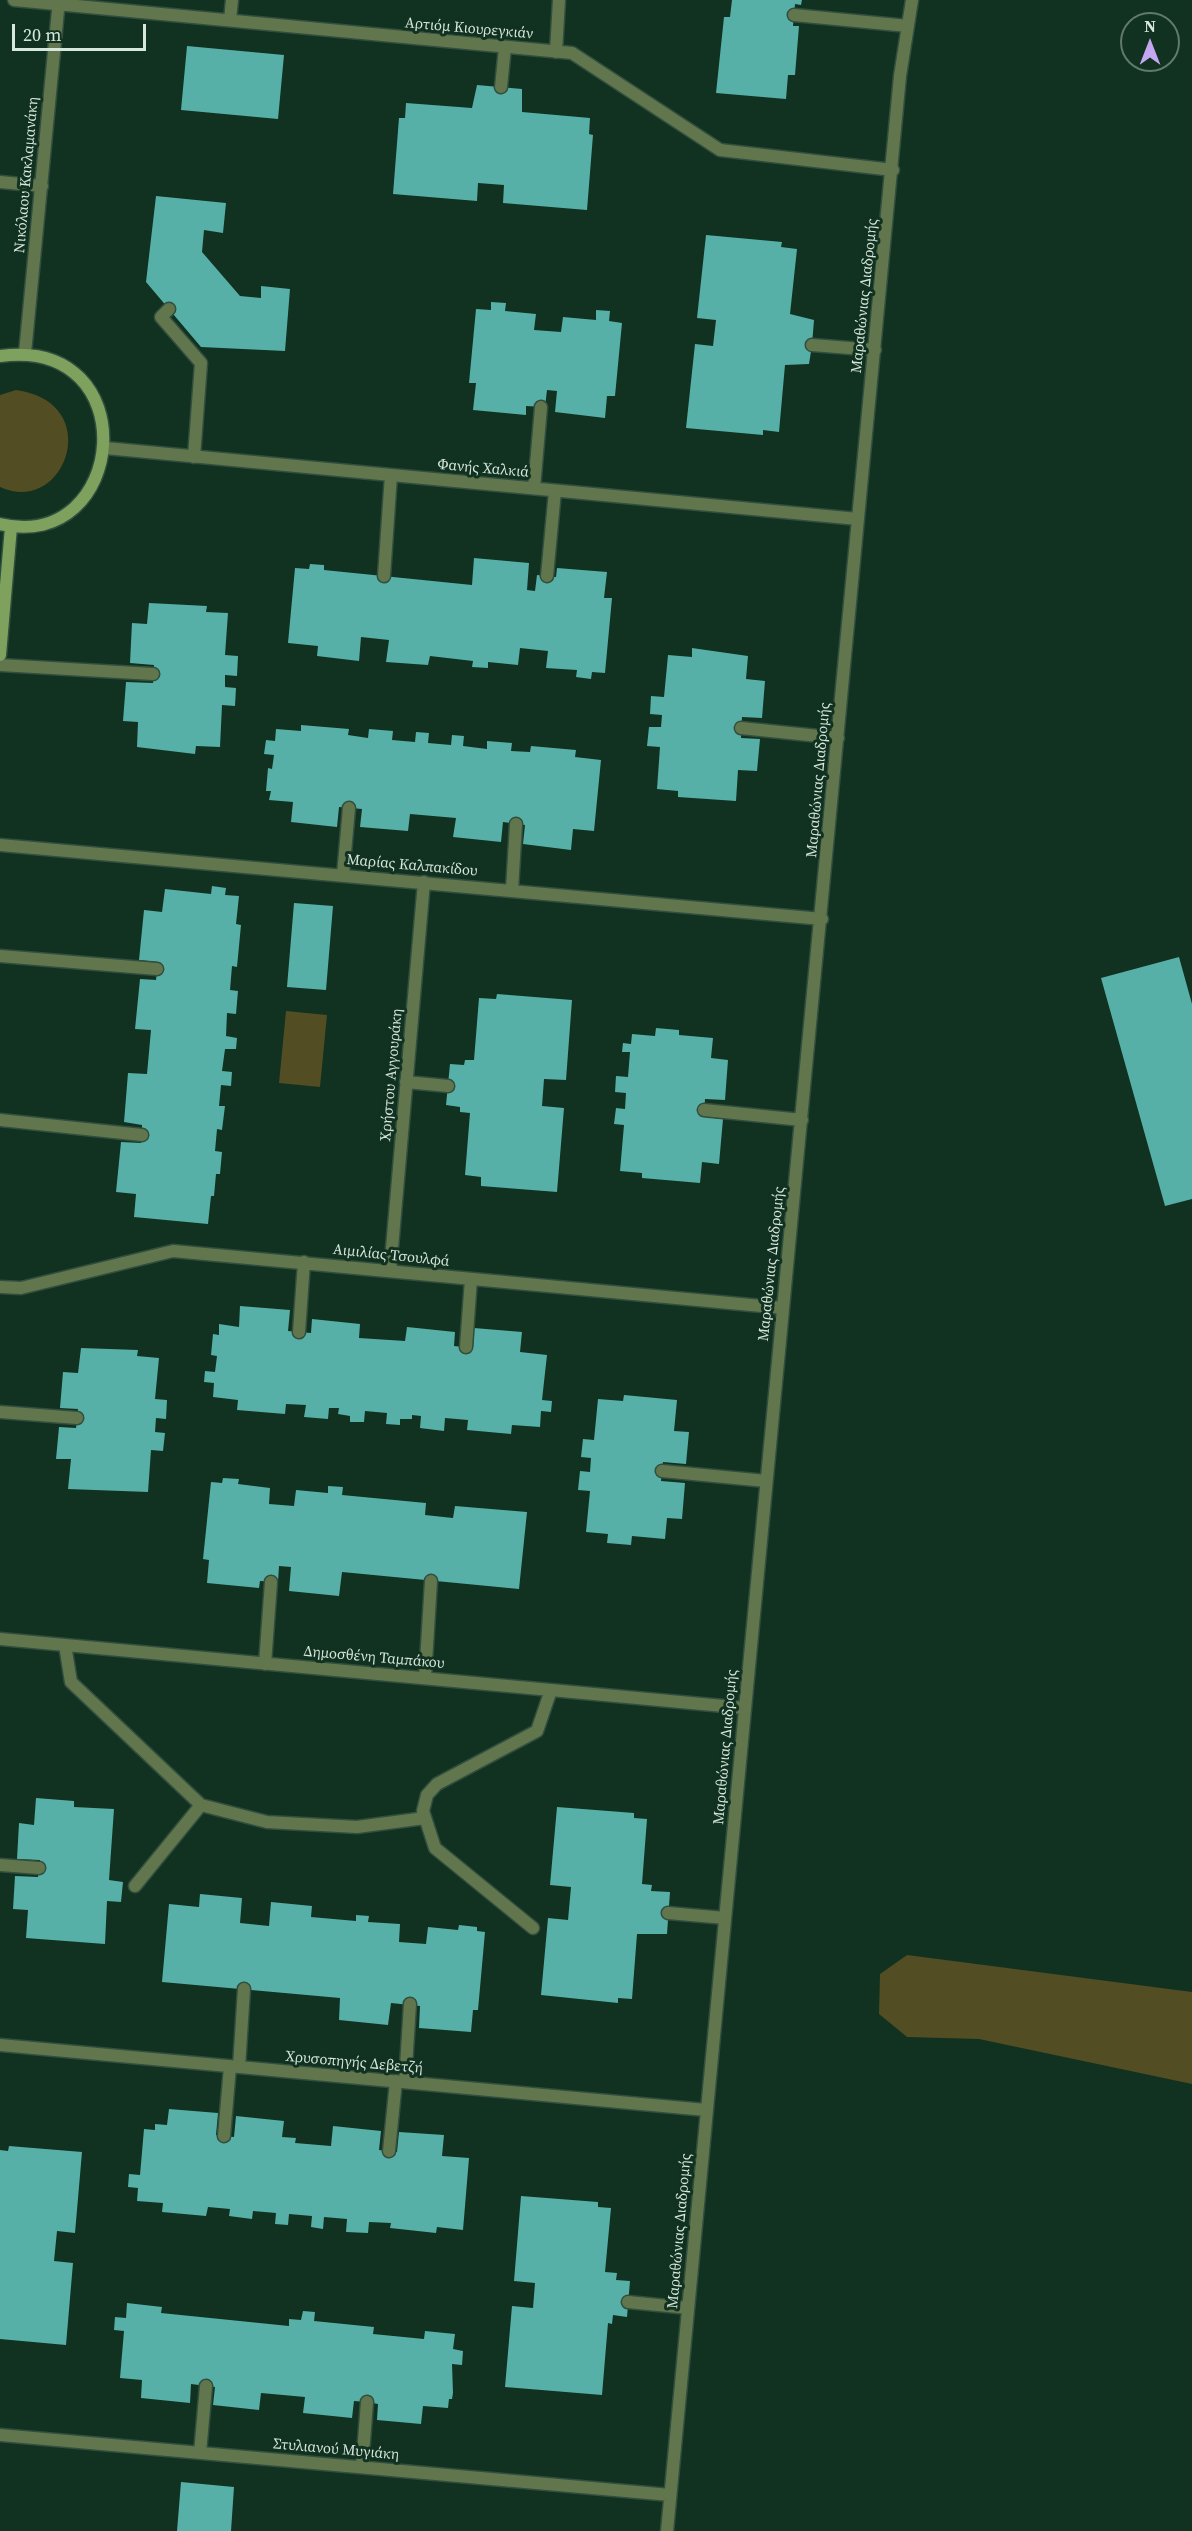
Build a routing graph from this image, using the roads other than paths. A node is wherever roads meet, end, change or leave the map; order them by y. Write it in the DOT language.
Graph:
graph roads {
  1 [pos="14,0"];
  2 [pos="232,0"];
  3 [pos="559,0"];
  4 [pos="912,0"];
  5 [pos="59,2"];
  6 [pos="794,15"];
  7 [pos="230,20"];
  8 [pos="908,26"];
  9 [pos="505,47"];
  10 [pos="556,52"];
  11 [pos="501,87"];
  12 [pos="893,170"];
  13 [pos="0,183"];
  14 [pos="42,186"];
  15 [pos="169,309"];
  16 [pos="812,345"];
  17 [pos="875,350"];
  18 [pos="25,353"];
  19 [pos="0,356"];
  20 [pos="541,406"];
  21 [pos="105,448"];
  22 [pos="194,457"];
  23 [pos="391,475"];
  24 [pos="534,488"];
  25 [pos="555,491"];
  26 [pos="858,519"];
  27 [pos="6,525"];
  28 [pos="384,576"];
  29 [pos="547,576"];
  30 [pos="0,655"];
  31 [pos="0,665"];
  32 [pos="153,674"];
  33 [pos="741,728"];
  34 [pos="838,738"];
  35 [pos="349,808"];
  36 [pos="516,824"];
  37 [pos="0,845"];
  38 [pos="343,875"];
  39 [pos="424,882"];
  40 [pos="512,890"];
  41 [pos="822,919"];
  42 [pos="0,956"];
  43 [pos="157,969"];
  44 [pos="406,1082"];
  45 [pos="448,1086"];
  46 [pos="705,1110"];
  47 [pos="0,1120"];
  48 [pos="802,1120"];
  49 [pos="142,1135"];
  50 [pos="304,1262"];
  51 [pos="390,1271"];
  52 [pos="471,1279"];
  53 [pos="0,1287"];
  54 [pos="783,1308"];
  55 [pos="298,1332"];
  56 [pos="466,1347"];
  57 [pos="0,1412"];
  58 [pos="77,1418"];
  59 [pos="662,1471"];
  60 [pos="766,1481"];
  61 [pos="431,1581"];
  62 [pos="271,1582"];
  63 [pos="0,1639"];
  64 [pos="65,1645"];
  65 [pos="265,1664"];
  66 [pos="425,1678"];
  67 [pos="551,1690"];
  68 [pos="745,1708"];
  69 [pos="201,1805"];
  70 [pos="425,1818"];
  71 [pos="0,1865"];
  72 [pos="39,1868"];
  73 [pos="135,1886"];
  74 [pos="668,1913"];
  75 [pos="725,1918"];
  76 [pos="533,1928"];
  77 [pos="244,1989"];
  78 [pos="410,2004"];
  79 [pos="0,2045"];
  80 [pos="235,2067"];
  81 [pos="400,2082"];
  82 [pos="706,2110"];
  83 [pos="224,2136"];
  84 [pos="389,2151"];
  85 [pos="628,2302"];
  86 [pos="688,2308"];
  87 [pos="206,2386"];
  88 [pos="367,2402"];
  89 [pos="0,2435"];
  90 [pos="200,2453"];
  91 [pos="362,2467"];
  92 [pos="670,2495"];
  93 [pos="667,2531"];
  1 -- 5 [label="street, Αρτιόμ Κιουρεγκιάν"];
  2 -- 7 [label="street"];
  3 -- 10 [label="street"];
  4 -- 8 [label="street, Μαραθώνιας Διαδρομής"];
  5 -- 7 [label="street, Αρτιόμ Κιουρεγκιάν"];
  5 -- 14 [label="street, Νικόλαου Κακλαμανάκη"];
  6 -- 8 [label="street"];
  7 -- 9 [label="street, Αρτιόμ Κιουρεγκιάν"];
  8 -- 12 [label="street, Μαραθώνιας Διαδρομής"];
  9 -- 10 [label="street, Αρτιόμ Κιουρεγκιάν"];
  9 -- 11 [label="street"];
  10 -- 12 [label="street, Αρτιόμ Κιουρεγκιάν"];
  12 -- 17 [label="street, Μαραθώνιας Διαδρομής"];
  13 -- 14 [label="street"];
  14 -- 18 [label="street, Νικόλαου Κακλαμανάκη"];
  15 -- 22 [label="street"];
  16 -- 17 [label="street"];
  17 -- 26 [label="street, Μαραθώνιας Διαδρομής"];
  18 -- 19 [label="street"];
  18 -- 21 [label="street"];
  20 -- 24 [label="street"];
  21 -- 22 [label="street, Φανής Χαλκιά"];
  21 -- 27 [label="street"];
  22 -- 23 [label="street, Φανής Χαλκιά"];
  23 -- 24 [label="street, Φανής Χαλκιά"];
  23 -- 28 [label="street"];
  24 -- 25 [label="street, Φανής Χαλκιά"];
  25 -- 26 [label="street, Φανής Χαλκιά"];
  25 -- 29 [label="street"];
  26 -- 34 [label="street, Μαραθώνιας Διαδρομής"];
  27 -- 30 [label="street"];
  31 -- 32 [label="street"];
  33 -- 34 [label="street"];
  34 -- 41 [label="street, Μαραθώνιας Διαδρομής"];
  35 -- 38 [label="street"];
  36 -- 40 [label="street"];
  37 -- 38 [label="street, Μαρίας Καλπακίδου"];
  38 -- 39 [label="street, Μαρίας Καλπακίδου"];
  39 -- 40 [label="street, Μαρίας Καλπακίδου"];
  39 -- 44 [label="street, Χρήστου Αγγουράκη"];
  40 -- 41 [label="street, Μαρίας Καλπακίδου"];
  41 -- 48 [label="street, Μαραθώνιας Διαδρομής"];
  42 -- 43 [label="street"];
  44 -- 45 [label="street"];
  44 -- 51 [label="street, Χρήστου Αγγουράκη"];
  46 -- 48 [label="street"];
  47 -- 49 [label="street"];
  48 -- 54 [label="street, Μαραθώνιας Διαδρομής"];
  50 -- 51 [label="street, Αιμιλίας Τσουλφά"];
  50 -- 53 [label="street, Αιμιλίας Τσουλφά"];
  50 -- 55 [label="street"];
  51 -- 52 [label="street, Αιμιλίας Τσουλφά"];
  52 -- 54 [label="street, Αιμιλίας Τσουλφά"];
  52 -- 56 [label="street"];
  54 -- 60 [label="street, Μαραθώνιας Διαδρομής"];
  57 -- 58 [label="street"];
  59 -- 60 [label="street"];
  60 -- 68 [label="street, Μαραθώνιας Διαδρομής"];
  61 -- 66 [label="street"];
  62 -- 65 [label="street"];
  63 -- 64 [label="street, Δημοσθένη Ταμπάκου"];
  64 -- 65 [label="street, Δημοσθένη Ταμπάκου"];
  64 -- 69 [label="street"];
  65 -- 66 [label="street, Δημοσθένη Ταμπάκου"];
  66 -- 67 [label="street, Δημοσθένη Ταμπάκου"];
  67 -- 68 [label="street, Δημοσθένη Ταμπάκου"];
  67 -- 70 [label="street"];
  68 -- 75 [label="street, Μαραθώνιας Διαδρομής"];
  69 -- 70 [label="street"];
  69 -- 73 [label="street"];
  70 -- 76 [label="street"];
  71 -- 72 [label="street"];
  74 -- 75 [label="street"];
  75 -- 82 [label="street, Μαραθώνιας Διαδρομής"];
  77 -- 80 [label="street"];
  78 -- 81 [label="street"];
  79 -- 80 [label="street, Χρυσοπηγής Δεβετζή"];
  80 -- 81 [label="street, Χρυσοπηγής Δεβετζή"];
  80 -- 83 [label="street"];
  81 -- 82 [label="street, Χρυσοπηγής Δεβετζή"];
  81 -- 84 [label="street"];
  82 -- 86 [label="street, Μαραθώνιας Διαδρομής"];
  85 -- 86 [label="street"];
  86 -- 92 [label="street, Μαραθώνιας Διαδρομής"];
  87 -- 90 [label="street"];
  88 -- 91 [label="street"];
  89 -- 90 [label="street, Στυλιανού Μυγιάκη"];
  90 -- 91 [label="street, Στυλιανού Μυγιάκη"];
  91 -- 92 [label="street, Στυλιανού Μυγιάκη"];
  92 -- 93 [label="street, Μαραθώνιας Διαδρομής"];
}
